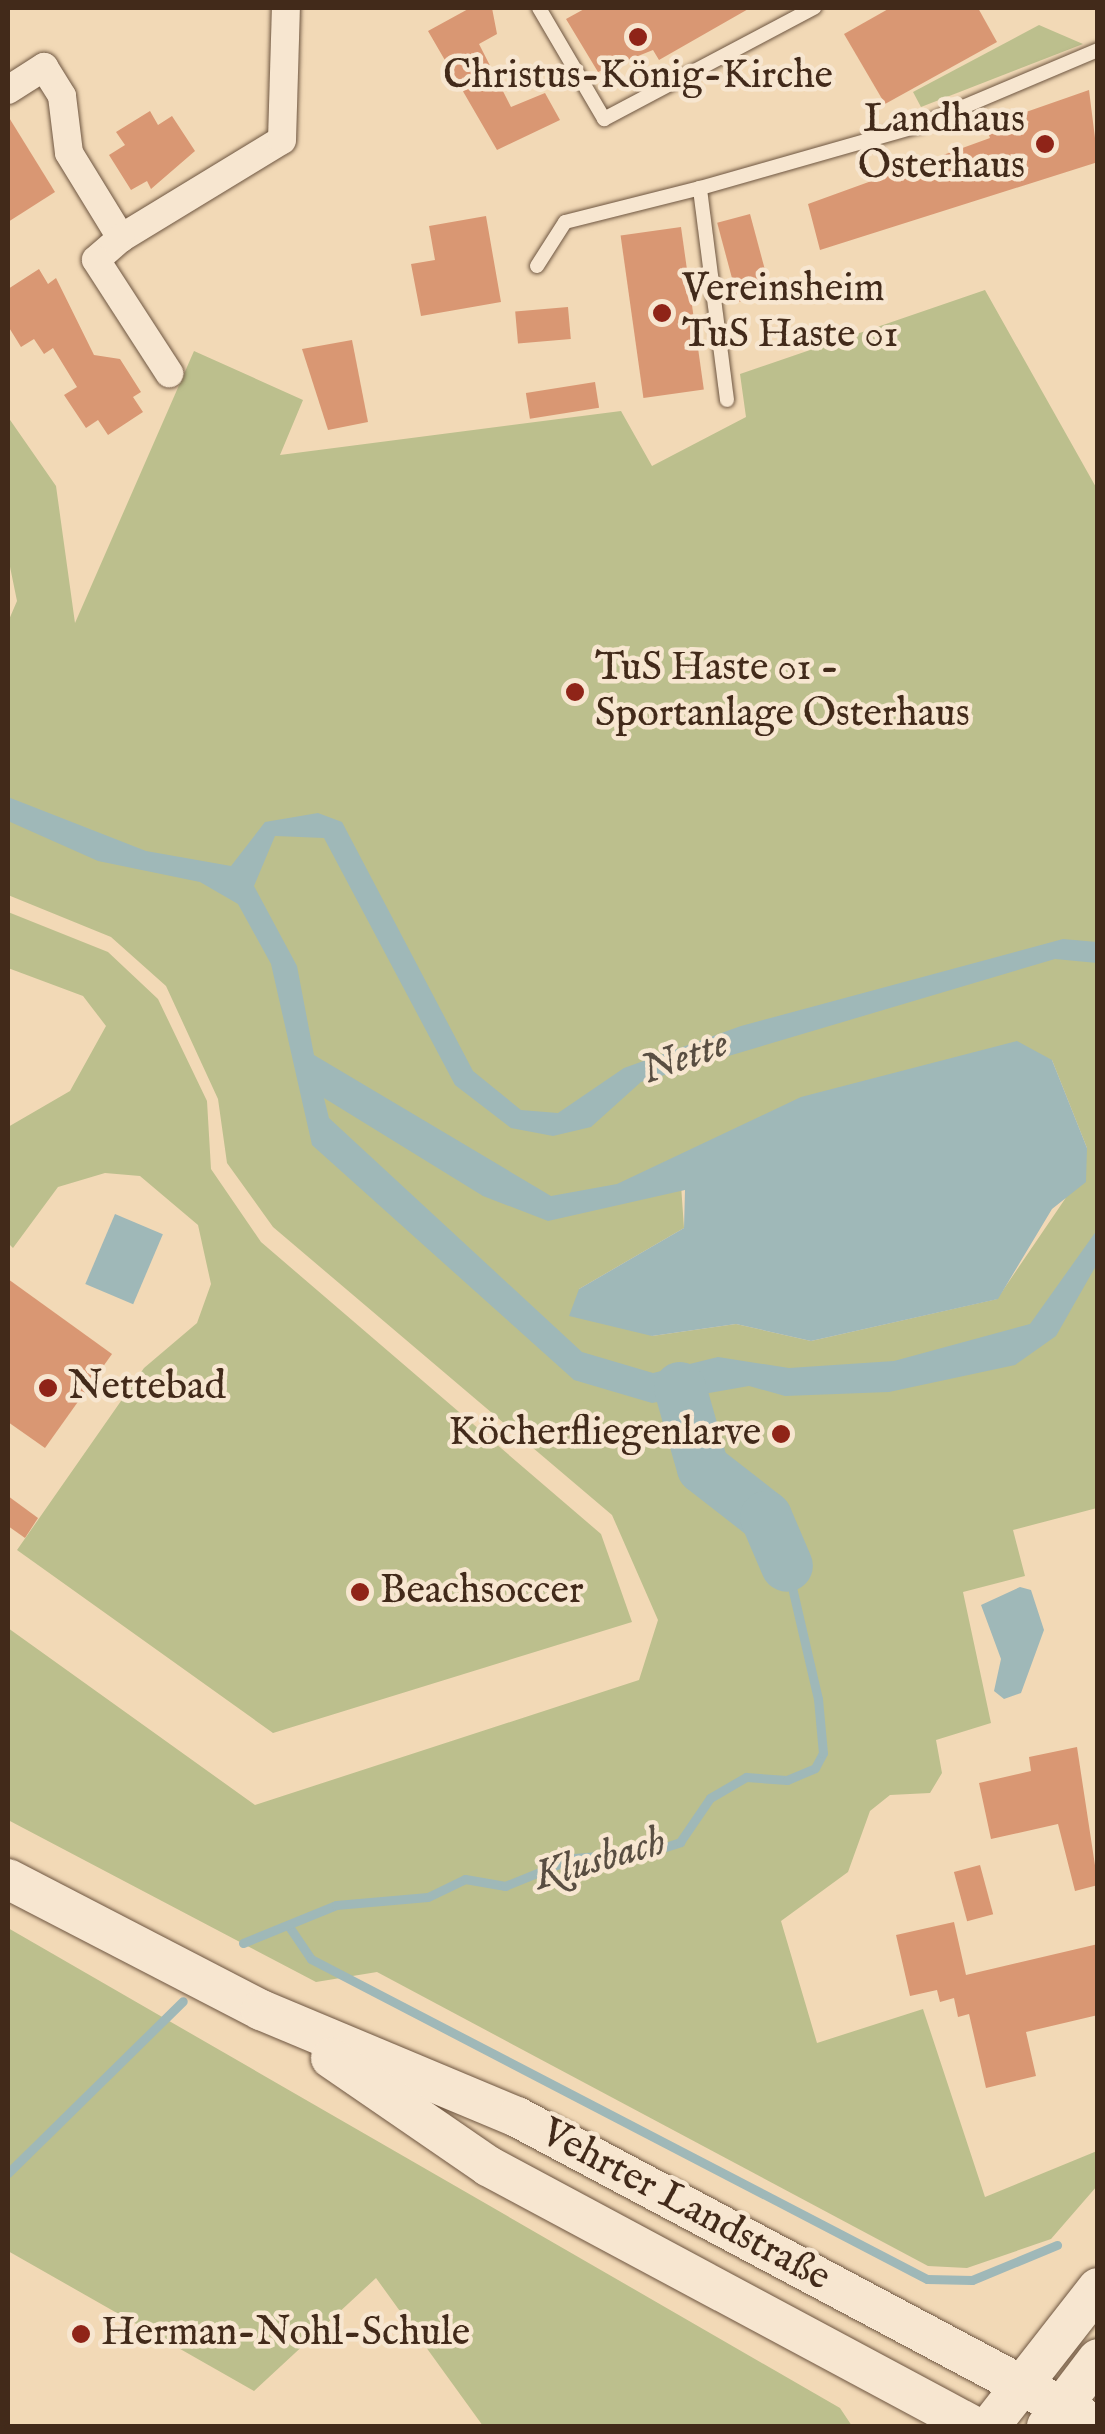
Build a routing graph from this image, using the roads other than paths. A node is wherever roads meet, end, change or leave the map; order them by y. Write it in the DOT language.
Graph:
graph roads {
  1 [pos="286,8"];
  2 [pos="538,8"];
  3 [pos="814,8"];
  4 [pos="1098,50"];
  5 [pos="8,90"];
  6 [pos="700,188"];
  7 [pos="121,238"];
  8 [pos="536,266"];
  9 [pos="169,373"];
  10 [pos="727,400"];
  11 [pos="8,1879"];
  12 [pos="261,2010"];
  13 [pos="1098,2288"];
  14 [pos="1098,2359"];
  15 [pos="1021,2385"];
  16 [pos="1054,2417"];
  17 [pos="973,2426"];
  18 [pos="990,2426"];
  19 [pos="1098,2426"];
  1 -- 7 [label="street"];
  2 -- 3 [label="lane"];
  4 -- 6 [label="lane"];
  5 -- 7 [label="street"];
  6 -- 8 [label="lane"];
  6 -- 10 [label="lane"];
  7 -- 9 [label="street"];
  11 -- 12 [label="main road, Vehrter Landstraße"];
  12 -- 15 [label="main road, Vehrter Landstraße"];
  12 -- 17 [label="main road, Vehrter Landstraße"];
  13 -- 15 [label="main road"];
  14 -- 16 [label="main road"];
  15 -- 16 [label="main road, Vehrter Landstraße"];
  15 -- 18 [label="main road"];
  16 -- 19 [label="main road, Vehrter Landstraße"];
}
